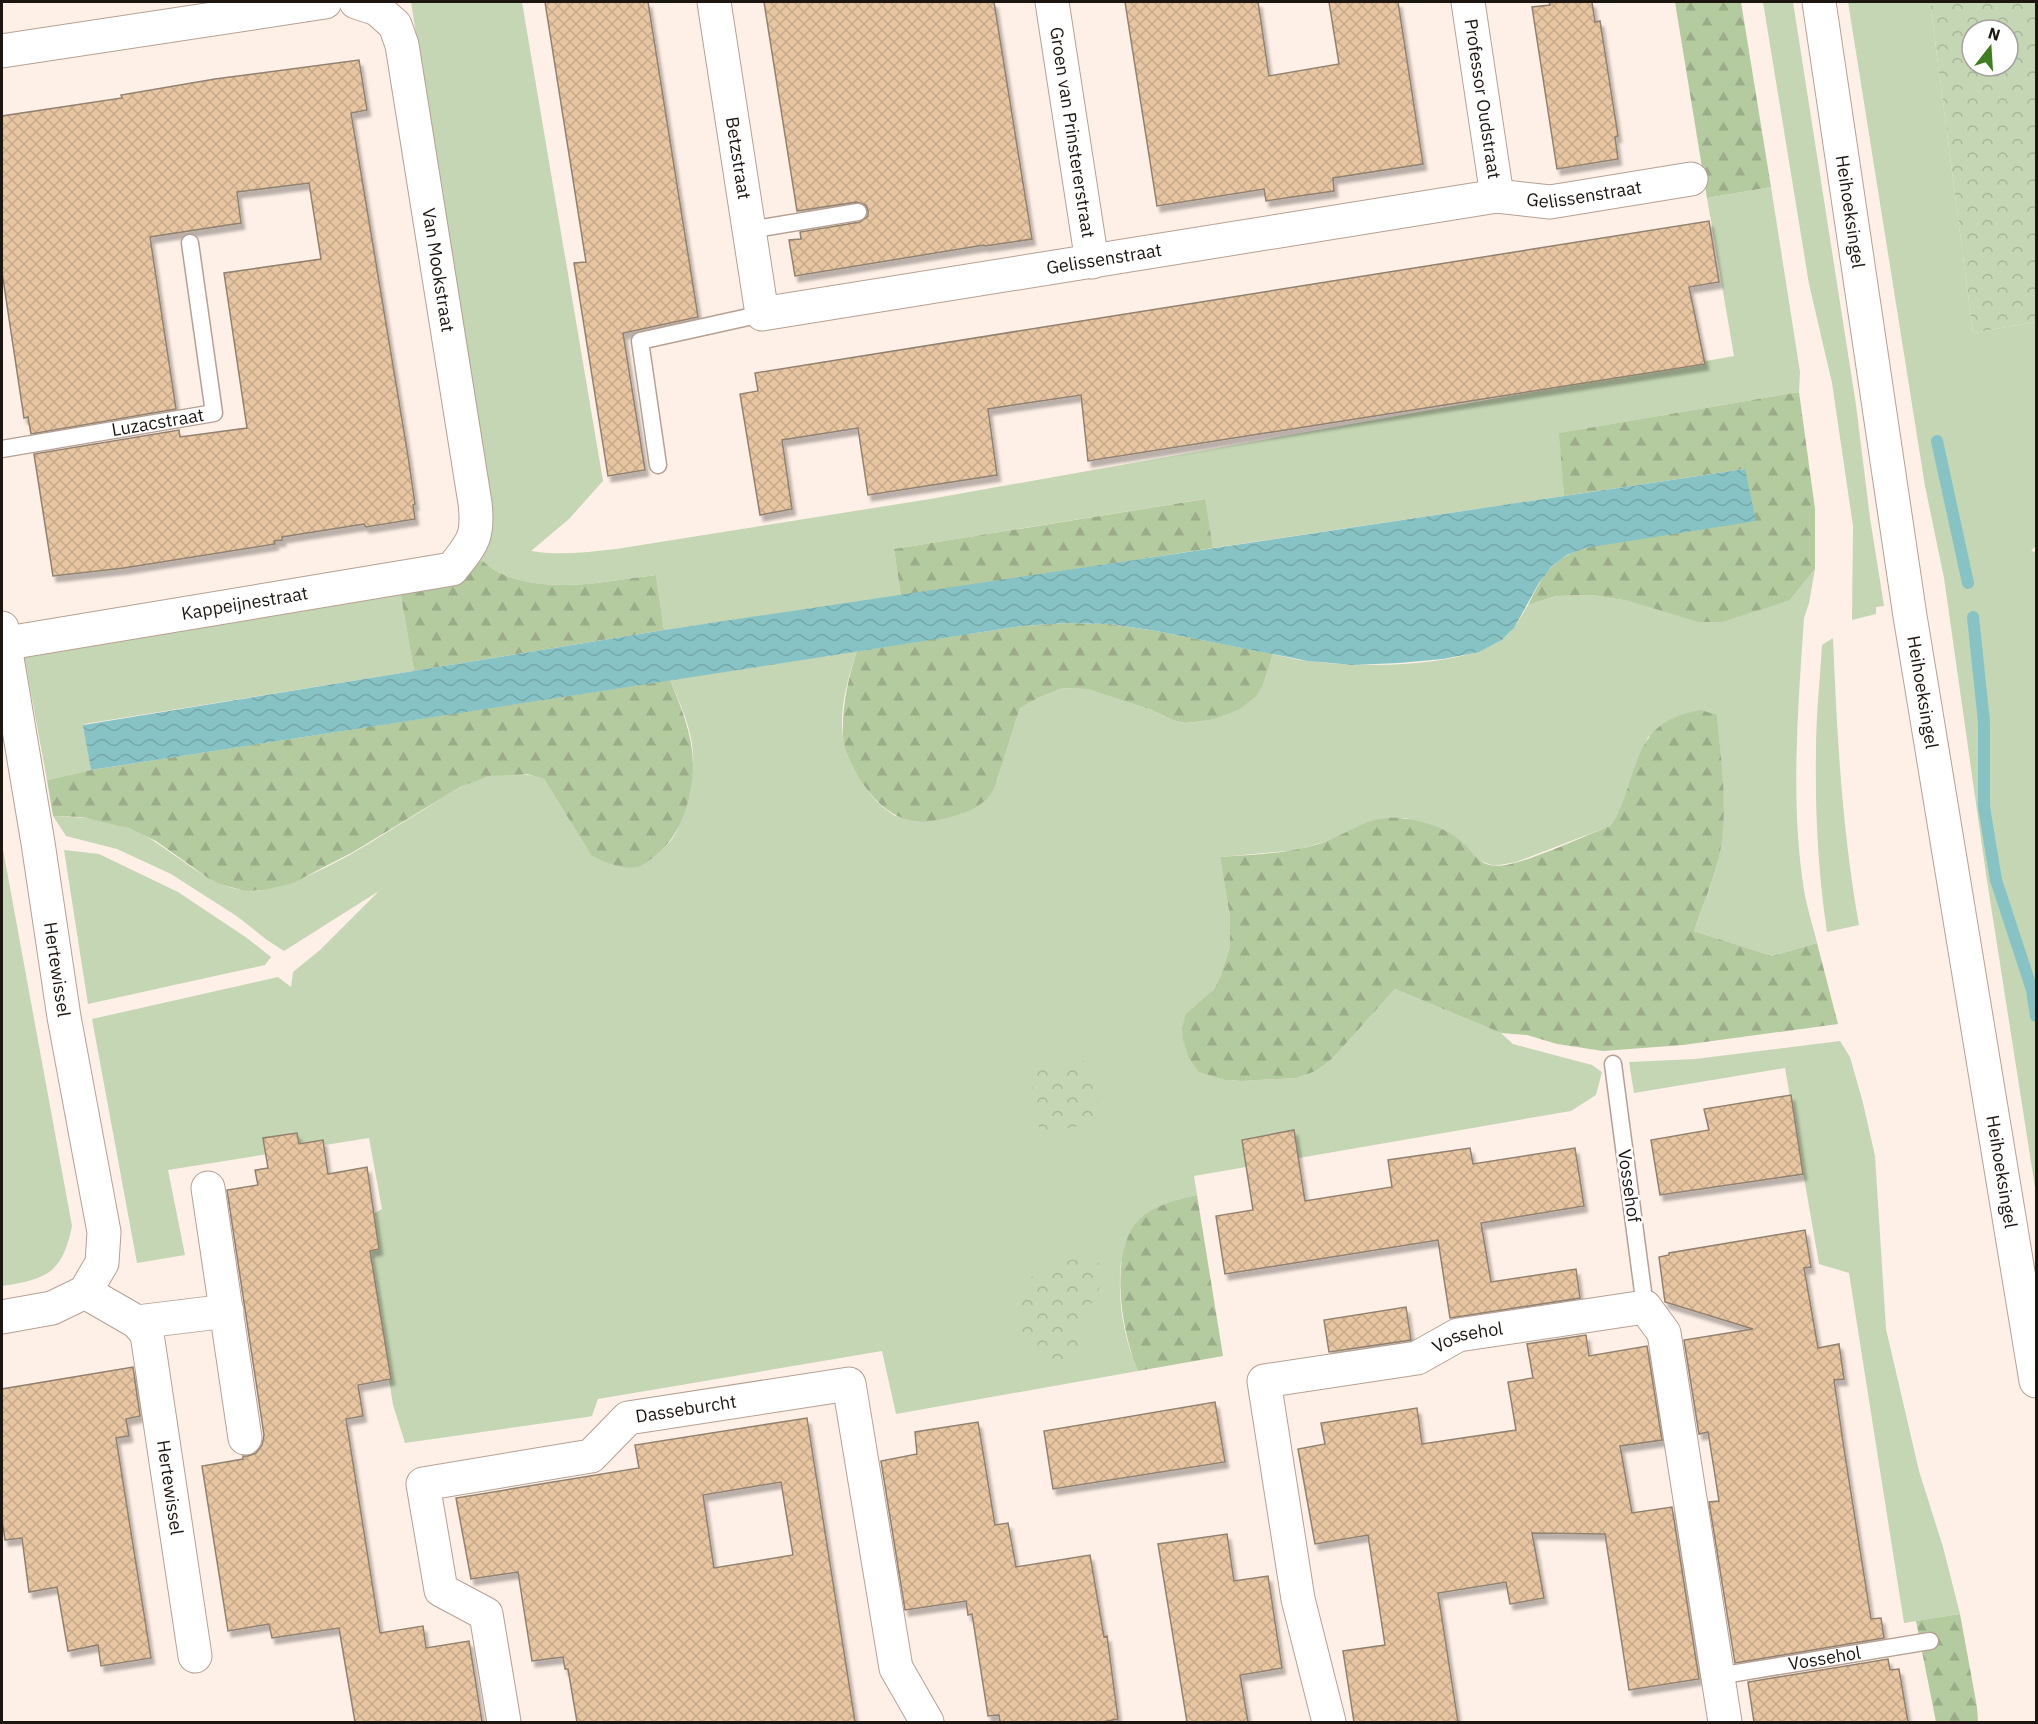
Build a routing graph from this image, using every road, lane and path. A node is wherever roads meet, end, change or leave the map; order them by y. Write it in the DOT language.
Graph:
graph roads {
  1 [pos="325,2"];
  2 [pos="714,2"];
  3 [pos="1052,2"];
  4 [pos="1468,2"];
  5 [pos="1819,2"];
  6 [pos="367,5"];
  7 [pos="2,51"];
  8 [pos="1691,179"];
  9 [pos="1497,196"];
  10 [pos="858,212"];
  11 [pos="749,230"];
  12 [pos="190,243"];
  13 [pos="1092,262"];
  14 [pos="762,314"];
  15 [pos="2,449"];
  16 [pos="658,465"];
  17 [pos="474,540"];
  18 [pos="2,638"];
  19 [pos="1613,1064"];
  20 [pos="208,1188"];
  21 [pos="85,1292"];
  22 [pos="1645,1307"];
  23 [pos="226,1311"];
  24 [pos="2,1317"];
  25 [pos="137,1322"];
  26 [pos="2037,1381"];
  27 [pos="245,1438"];
  28 [pos="1930,1641"];
  29 [pos="195,1656"];
  30 [pos="1718,1676"];
  31 [pos="504,1722"];
  32 [pos="927,1722"];
  33 [pos="1329,1722"];
  34 [pos="1725,1722"];
  1 -- 7 [label="street"];
  2 -- 11 [label="street, Betzstraat"];
  3 -- 13 [label="street, Groen van Prinstererstraat"];
  4 -- 9 [label="street, Professor Oudstraat"];
  5 -- 26 [label="street, Heihoeksingel"];
  6 -- 17 [label="street, Van Mookstraat"];
  8 -- 9 [label="street, Gelissenstraat"];
  9 -- 13 [label="street, Gelissenstraat"];
  10 -- 11 [label="lane"];
  11 -- 14 [label="street, Betzstraat"];
  12 -- 15 [label="lane, Luzacstraat"];
  13 -- 14 [label="street, Gelissenstraat"];
  14 -- 16 [label="lane, Gelissenstraat"];
  17 -- 18 [label="street, Kappeijnestraat"];
  18 -- 21 [label="street, Hertewissel"];
  19 -- 22 [label="lane, Vossehof"];
  20 -- 23 [label="street"];
  21 -- 24 [label="street"];
  21 -- 25 [label="street"];
  22 -- 30 [label="street"];
  22 -- 33 [label="street, Vossehol"];
  23 -- 25 [label="street"];
  23 -- 27 [label="street"];
  25 -- 29 [label="street, Hertewissel"];
  28 -- 30 [label="lane, Vossehol"];
  30 -- 34 [label="street"];
  31 -- 32 [label="street, Dasseburcht"];
}
